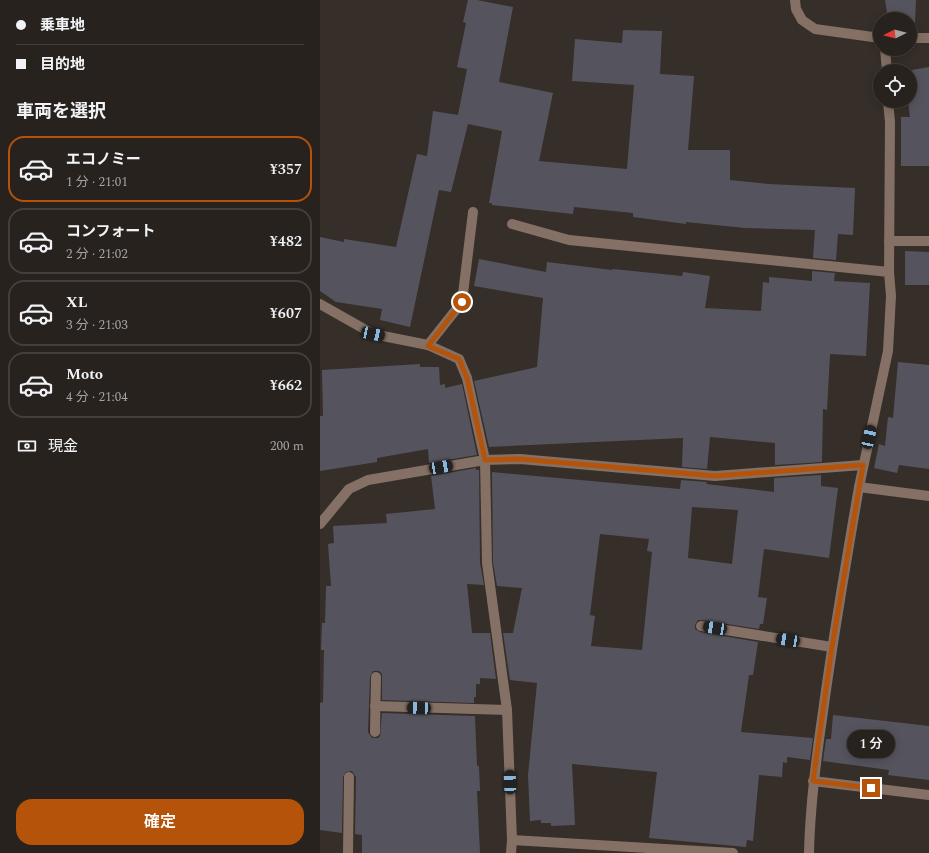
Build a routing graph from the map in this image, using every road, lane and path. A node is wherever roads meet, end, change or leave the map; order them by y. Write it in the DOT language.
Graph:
graph roads {
  1 [pos="795,0"];
  2 [pos="873,37"];
  3 [pos="917,38"];
  4 [pos="929,38"];
  5 [pos="889,108"];
  6 [pos="473,212"];
  7 [pos="512,224"];
  8 [pos="889,241"];
  9 [pos="929,241"];
  10 [pos="889,272"];
  11 [pos="320,304"];
  12 [pos="428,346"];
  13 [pos="485,460"];
  14 [pos="863,465"];
  15 [pos="859,487"];
  16 [pos="929,496"];
  17 [pos="320,524"];
  18 [pos="701,626"];
  19 [pos="832,647"];
  20 [pos="376,677"];
  21 [pos="375,706"];
  22 [pos="507,710"];
  23 [pos="374,732"];
  24 [pos="350,777"];
  25 [pos="813,781"];
  26 [pos="929,795"];
  27 [pos="512,840"];
  28 [pos="348,853"];
  29 [pos="511,853"];
  30 [pos="733,853"];
  31 [pos="809,853"];
  1 -- 2 [label="street"];
  3 -- 4 [label="street"];
  5 -- 8 [label="street"];
  6 -- 12 [label="street"];
  7 -- 10 [label="street"];
  8 -- 9 [label="street"];
  8 -- 10 [label="street"];
  10 -- 14 [label="street"];
  11 -- 12 [label="street"];
  12 -- 13 [label="street"];
  13 -- 14 [label="street"];
  13 -- 17 [label="street"];
  13 -- 22 [label="street"];
  14 -- 15 [label="street"];
  15 -- 16 [label="street"];
  15 -- 19 [label="street"];
  18 -- 19 [label="street"];
  19 -- 25 [label="street"];
  20 -- 21 [label="street"];
  21 -- 22 [label="street"];
  21 -- 23 [label="street"];
  22 -- 27 [label="street"];
  24 -- 28 [label="street"];
  25 -- 26 [label="street"];
  25 -- 31 [label="street"];
  27 -- 29 [label="street"];
  27 -- 30 [label="street"];
}
